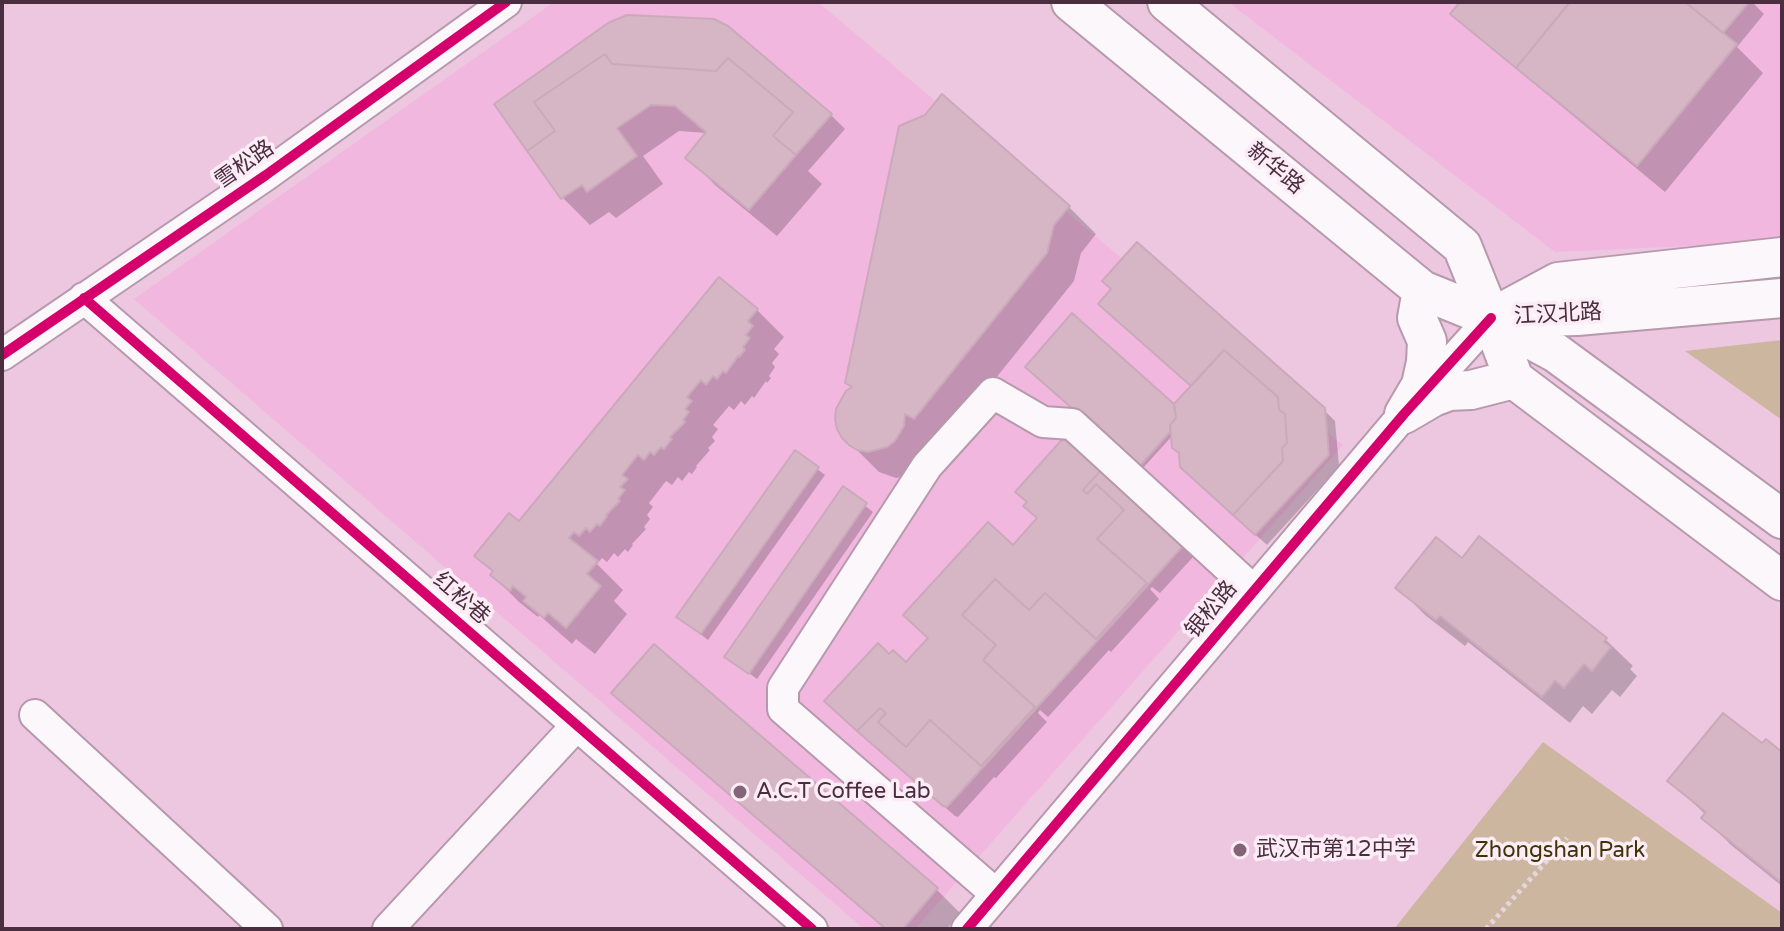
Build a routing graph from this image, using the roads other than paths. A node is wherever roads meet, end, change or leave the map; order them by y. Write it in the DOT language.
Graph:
graph roads {
  1 [pos="506,2"];
  2 [pos="1071,2"];
  3 [pos="1167,2"];
  4 [pos="1462,246"];
  5 [pos="1782,257"];
  6 [pos="1558,282"];
  7 [pos="1422,290"];
  8 [pos="84,298"];
  9 [pos="1782,298"];
  10 [pos="1577,316"];
  11 [pos="1491,318"];
  12 [pos="1556,353"];
  13 [pos="2,355"];
  14 [pos="1514,379"];
  15 [pos="1404,414"];
  16 [pos="1782,519"];
  17 [pos="1782,581"];
  18 [pos="1254,591"];
  19 [pos="35,715"];
  20 [pos="577,725"];
  21 [pos="996,894"];
  22 [pos="267,929"];
  23 [pos="388,929"];
  24 [pos="812,929"];
  25 [pos="967,929"];
  1 -- 8 [label="street, 雪松路"];
  2 -- 7 [label="main road, 新华路"];
  3 -- 4 [label="main road"];
  4 -- 6 [label="main road"];
  4 -- 11 [label="main road"];
  5 -- 6 [label="main road, 江汉北路"];
  6 -- 11 [label="main road, 江汉北路"];
  7 -- 11 [label="main road, 新华路"];
  7 -- 15 [label="main road"];
  8 -- 13 [label="street, 雪松路"];
  8 -- 20 [label="street, 红松巷"];
  9 -- 10 [label="main road, 江汉北路"];
  10 -- 11 [label="main road, 江汉北路"];
  10 -- 12 [label="main road"];
  11 -- 12 [label="main road, 新华路"];
  11 -- 14 [label="main road"];
  11 -- 15 [label="street, 银松路"];
  12 -- 16 [label="main road, 新华路"];
  14 -- 15 [label="main road"];
  14 -- 17 [label="main road"];
  15 -- 18 [label="street, 银松路"];
  18 -- 21 [label="street, 银松路"];
  18 -- 21 [label="street"];
  19 -- 22 [label="street"];
  20 -- 23 [label="street"];
  20 -- 24 [label="street, 红松巷"];
  21 -- 25 [label="street, 银松路"];
}
